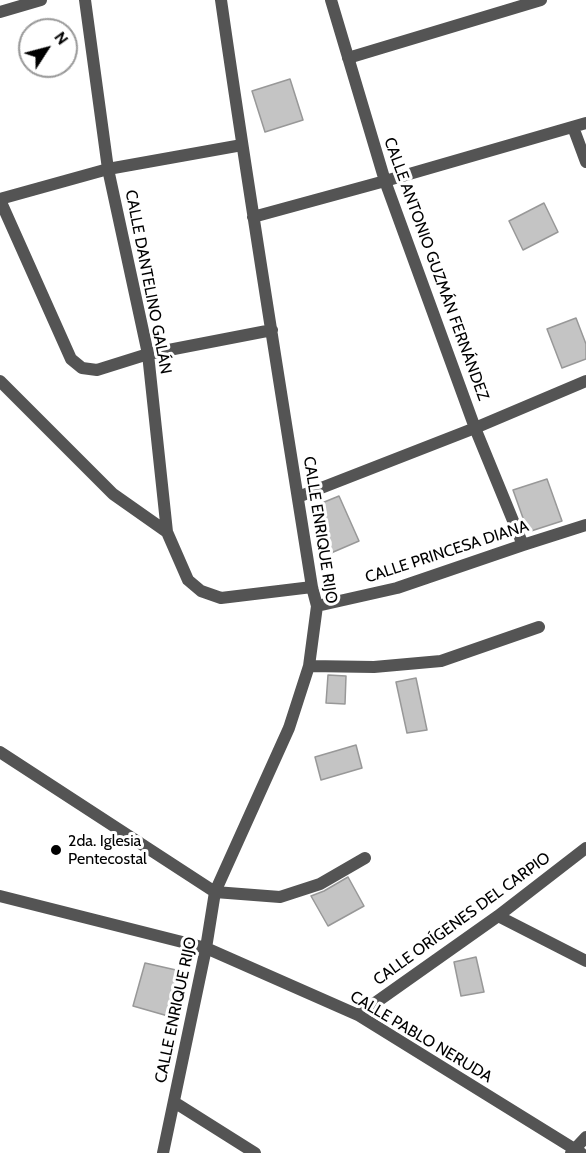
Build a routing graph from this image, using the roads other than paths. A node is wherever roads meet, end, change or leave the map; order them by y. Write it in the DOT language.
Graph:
graph roads {
  1 [pos="41,0"];
  2 [pos="85,0"];
  3 [pos="221,0"];
  4 [pos="331,0"];
  5 [pos="541,0"];
  6 [pos="0,12"];
  7 [pos="348,58"];
  8 [pos="586,123"];
  9 [pos="573,127"];
  10 [pos="242,145"];
  11 [pos="586,162"];
  12 [pos="108,169"];
  13 [pos="385,181"];
  14 [pos="0,200"];
  15 [pos="253,217"];
  16 [pos="272,330"];
  17 [pos="148,354"];
  18 [pos="0,381"];
  19 [pos="586,381"];
  20 [pos="475,428"];
  21 [pos="298,496"];
  22 [pos="586,525"];
  23 [pos="167,532"];
  24 [pos="523,545"];
  25 [pos="312,588"];
  26 [pos="317,606"];
  27 [pos="539,627"];
  28 [pos="309,666"];
  29 [pos="0,752"];
  30 [pos="586,848"];
  31 [pos="365,858"];
  32 [pos="215,892"];
  33 [pos="1,899"];
  34 [pos="498,916"];
  35 [pos="206,948"];
  36 [pos="586,961"];
  37 [pos="358,1015"];
  38 [pos="174,1102"];
  39 [pos="586,1137"];
  40 [pos="576,1152"];
  41 [pos="163,1153"];
  42 [pos="255,1153"];
  1 -- 6 [label="street"];
  2 -- 12 [label="street, CALLE DANTELINO GALÁN"];
  3 -- 10 [label="street, CALLE ENRIQUE RIJO"];
  4 -- 7 [label="street, CALLE ANTONIO GUZMÁN FERNÁNDEZ"];
  5 -- 7 [label="street"];
  7 -- 13 [label="street, CALLE ANTONIO GUZMÁN FERNÁNDEZ"];
  8 -- 9 [label="street"];
  9 -- 11 [label="street"];
  9 -- 13 [label="street"];
  10 -- 12 [label="street"];
  10 -- 15 [label="street, CALLE ENRIQUE RIJO"];
  12 -- 14 [label="street"];
  12 -- 17 [label="street, CALLE DANTELINO GALÁN"];
  13 -- 15 [label="street"];
  13 -- 20 [label="street, CALLE ANTONIO GUZMÁN FERNÁNDEZ"];
  14 -- 17 [label="street"];
  15 -- 16 [label="street, CALLE ENRIQUE RIJO"];
  16 -- 17 [label="street"];
  16 -- 21 [label="street, CALLE ENRIQUE RIJO"];
  17 -- 23 [label="street, CALLE DANTELINO GALÁN"];
  18 -- 23 [label="street"];
  19 -- 20 [label="street"];
  20 -- 21 [label="street"];
  20 -- 24 [label="street, CALLE ANTONIO GUZMÁN FERNÁNDEZ"];
  21 -- 25 [label="street, CALLE ENRIQUE RIJO"];
  22 -- 24 [label="street, CALLE PRINCESA DIANA"];
  23 -- 25 [label="street, CALLE DANTELINO GALÁN"];
  24 -- 26 [label="street, CALLE PRINCESA DIANA"];
  25 -- 26 [label="street, CALLE ENRIQUE RIJO"];
  26 -- 28 [label="street, CALLE ENRIQUE RIJO"];
  27 -- 28 [label="street"];
  28 -- 32 [label="street, CALLE ENRIQUE RIJO"];
  29 -- 32 [label="street"];
  30 -- 34 [label="street, CALLE ORÍGENES DEL CARPIO"];
  31 -- 32 [label="street"];
  32 -- 35 [label="street, CALLE ENRIQUE RIJO"];
  33 -- 35 [label="street, CALLE PABLO NERUDA"];
  34 -- 36 [label="street"];
  34 -- 37 [label="street, CALLE ORÍGENES DEL CARPIO"];
  35 -- 37 [label="street, CALLE PABLO NERUDA"];
  35 -- 38 [label="street, CALLE ENRIQUE RIJO"];
  37 -- 40 [label="street, CALLE PABLO NERUDA"];
  38 -- 41 [label="street, CALLE ENRIQUE RIJO"];
  38 -- 42 [label="street"];
  39 -- 40 [label="street"];
}
